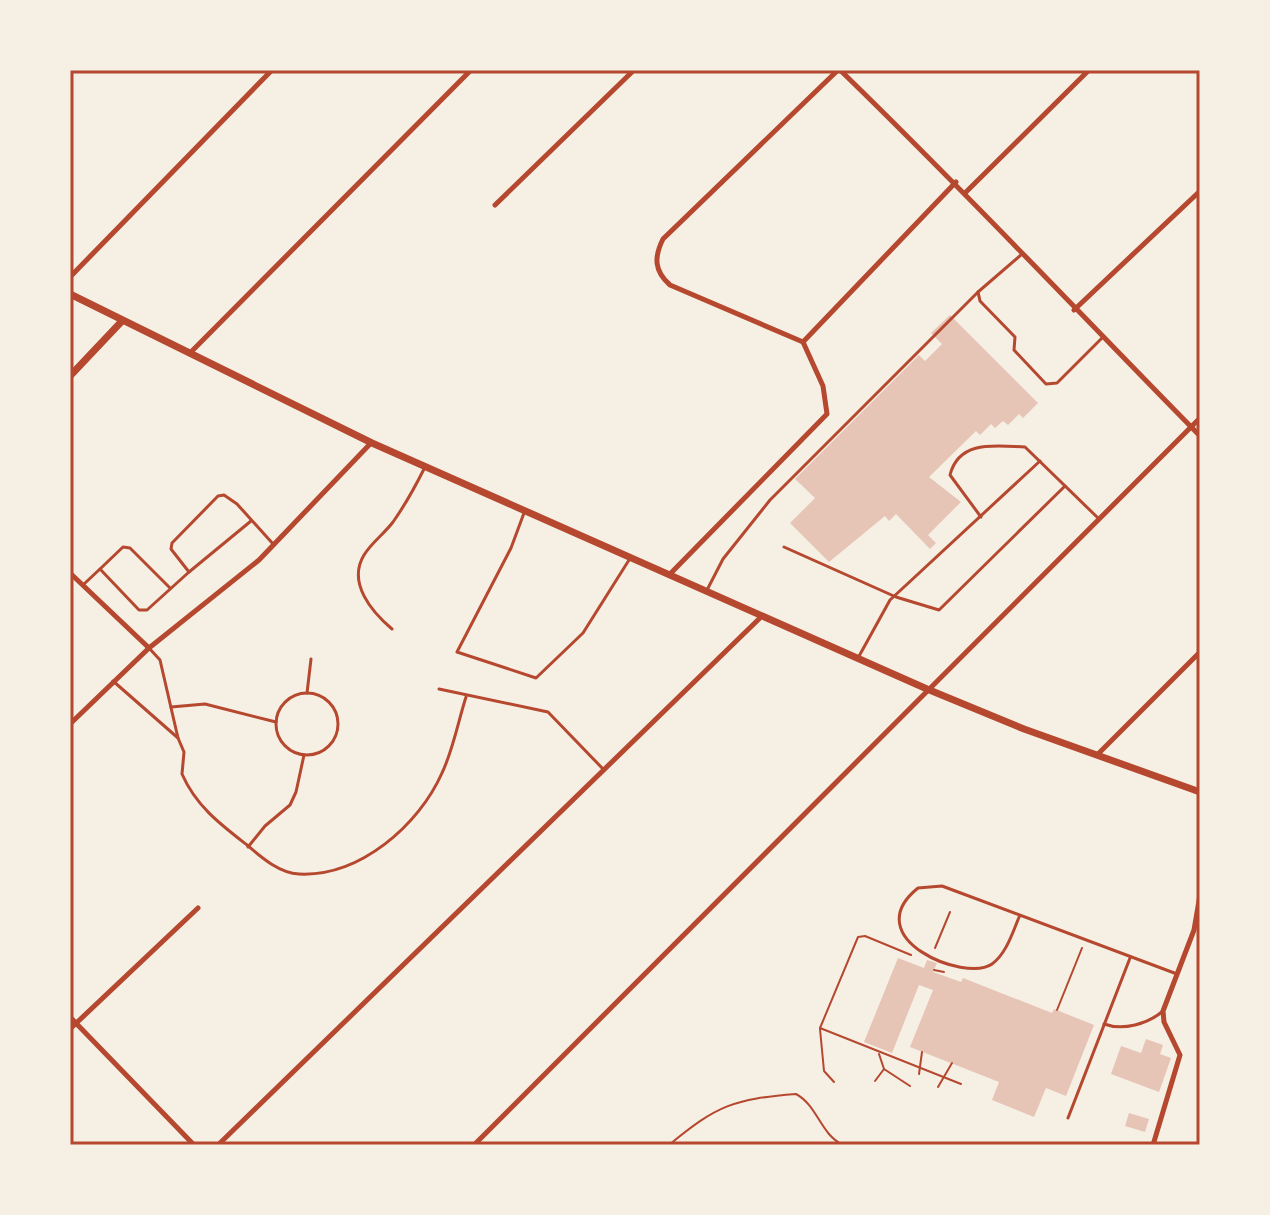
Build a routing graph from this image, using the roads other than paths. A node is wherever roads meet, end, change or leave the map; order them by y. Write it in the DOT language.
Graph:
graph roads {
  1 [pos="272,70"];
  2 [pos="471,70"];
  3 [pos="634,70"];
  4 [pos="839,70"];
  5 [pos="1089,70"];
  6 [pos="956,182"];
  7 [pos="1200,191"];
  8 [pos="966,192"];
  9 [pos="495,205"];
  10 [pos="1022,254"];
  11 [pos="70,277"];
  12 [pos="978,292"];
  13 [pos="70,294"];
  14 [pos="1074,310"];
  15 [pos="122,321"];
  16 [pos="1102,338"];
  17 [pos="803,342"];
  18 [pos="190,353"];
  19 [pos="70,376"];
  20 [pos="1200,418"];
  21 [pos="1191,427"];
  22 [pos="1200,436"];
  23 [pos="372,443"];
  24 [pos="1040,461"];
  25 [pos="426,465"];
  26 [pos="1065,486"];
  27 [pos="525,510"];
  28 [pos="981,517"];
  29 [pos="1097,517"];
  30 [pos="252,520"];
  31 [pos="274,545"];
  32 [pos="784,547"];
  33 [pos="631,557"];
  34 [pos="100,569"];
  35 [pos="189,572"];
  36 [pos="70,573"];
  37 [pos="670,574"];
  38 [pos="81,585"];
  39 [pos="170,589"];
  40 [pos="707,590"];
  41 [pos="896,597"];
  42 [pos="763,615"];
  43 [pos="392,629"];
  44 [pos="149,648"];
  45 [pos="1200,652"];
  46 [pos="858,658"];
  47 [pos="311,659"];
  48 [pos="113,681"];
  49 [pos="439,689"];
  50 [pos="927,689"];
  51 [pos="307,693"];
  52 [pos="466,697"];
  53 [pos="171,707"];
  54 [pos="276,722"];
  55 [pos="70,724"];
  56 [pos="178,738"];
  57 [pos="304,755"];
  58 [pos="1097,755"];
  59 [pos="604,770"];
  60 [pos="1200,792"];
  61 [pos="248,847"];
  62 [pos="1200,895"];
  63 [pos="198,908"];
  64 [pos="1020,915"];
  65 [pos="1130,958"];
  66 [pos="1177,974"];
  67 [pos="1163,1011"];
  68 [pos="70,1017"];
  69 [pos="76,1023"];
  70 [pos="1104,1024"];
  71 [pos="70,1029"];
  72 [pos="1068,1118"];
  73 [pos="194,1145"];
  74 [pos="218,1145"];
  75 [pos="474,1145"];
  76 [pos="1153,1145"];
  1 -- 11 [label="street"];
  2 -- 18 [label="street"];
  3 -- 9 [label="street"];
  4 -- 6 [label="street"];
  4 -- 17 [label="street"];
  5 -- 8 [label="street"];
  6 -- 8 [label="street"];
  6 -- 17 [label="street"];
  7 -- 14 [label="street"];
  8 -- 10 [label="street"];
  10 -- 12 [label="lane"];
  10 -- 14 [label="street"];
  12 -- 16 [label="lane"];
  12 -- 40 [label="lane"];
  13 -- 15 [label="main road"];
  14 -- 16 [label="street"];
  15 -- 18 [label="main road"];
  15 -- 19 [label="main road"];
  16 -- 21 [label="street"];
  17 -- 37 [label="street"];
  18 -- 23 [label="main road"];
  20 -- 21 [label="street"];
  21 -- 22 [label="street"];
  21 -- 29 [label="street"];
  23 -- 25 [label="main road"];
  23 -- 31 [label="street"];
  24 -- 26 [label="lane"];
  24 -- 28 [label="lane"];
  24 -- 28 [label="lane"];
  25 -- 27 [label="main road"];
  25 -- 43 [label="lane"];
  26 -- 29 [label="lane"];
  26 -- 41 [label="lane"];
  27 -- 33 [label="main road"];
  27 -- 33 [label="lane"];
  28 -- 41 [label="lane"];
  29 -- 50 [label="street"];
  30 -- 31 [label="lane"];
  30 -- 35 [label="lane"];
  30 -- 35 [label="lane"];
  31 -- 44 [label="street"];
  32 -- 41 [label="lane"];
  33 -- 37 [label="main road"];
  34 -- 38 [label="lane"];
  34 -- 39 [label="lane"];
  34 -- 39 [label="lane"];
  35 -- 39 [label="lane"];
  36 -- 38 [label="street"];
  37 -- 40 [label="main road"];
  38 -- 44 [label="street"];
  40 -- 42 [label="main road"];
  41 -- 46 [label="lane"];
  42 -- 46 [label="main road"];
  42 -- 59 [label="street"];
  44 -- 48 [label="street"];
  44 -- 53 [label="lane"];
  45 -- 58 [label="street"];
  46 -- 50 [label="main road"];
  47 -- 51 [label="lane"];
  48 -- 55 [label="street"];
  48 -- 56 [label="lane"];
  49 -- 52 [label="lane"];
  50 -- 58 [label="main road"];
  50 -- 75 [label="street"];
  51 -- 54 [label="lane"];
  51 -- 57 [label="lane"];
  52 -- 59 [label="lane"];
  52 -- 61 [label="lane"];
  53 -- 54 [label="lane"];
  53 -- 56 [label="lane"];
  54 -- 57 [label="lane"];
  56 -- 61 [label="lane"];
  57 -- 61 [label="lane"];
  58 -- 60 [label="main road"];
  59 -- 74 [label="street"];
  62 -- 66 [label="street"];
  63 -- 69 [label="street"];
  64 -- 64 [label="lane"];
  64 -- 65 [label="lane"];
  65 -- 66 [label="lane"];
  65 -- 70 [label="lane"];
  66 -- 67 [label="street"];
  67 -- 70 [label="lane"];
  67 -- 76 [label="street"];
  68 -- 69 [label="street"];
  69 -- 71 [label="street"];
  69 -- 73 [label="street"];
  70 -- 72 [label="lane"];
}
